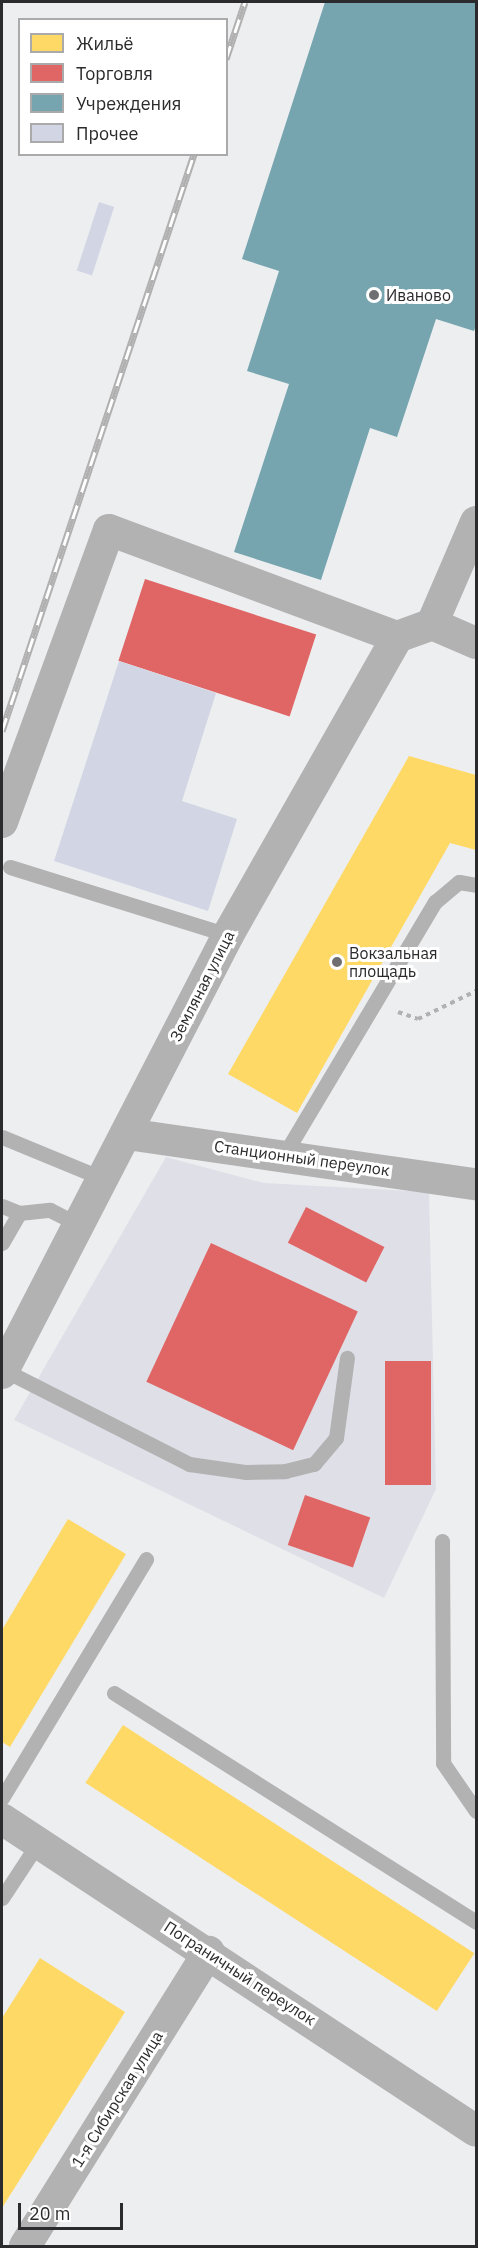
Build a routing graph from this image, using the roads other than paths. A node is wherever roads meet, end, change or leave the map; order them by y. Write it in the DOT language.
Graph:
graph roads {
  1 [pos="477,522"];
  2 [pos="432,624"];
  3 [pos="396,637"];
  4 [pos="477,643"];
  5 [pos="2,822"];
  6 [pos="10,867"];
  7 [pos="477,885"];
  8 [pos="228,935"];
  9 [pos="127,1134"];
  10 [pos="2,1137"];
  11 [pos="284,1155"];
  12 [pos="104,1179"];
  13 [pos="477,1184"];
  14 [pos="2,1206"];
  15 [pos="19,1213"];
  16 [pos="80,1224"];
  17 [pos="2,1243"];
  18 [pos="347,1358"];
  19 [pos="3,1372"];
  20 [pos="442,1541"];
  21 [pos="146,1559"];
  22 [pos="114,1694"];
  23 [pos="2,1798"];
  24 [pos="477,1811"];
  25 [pos="2,1819"];
  26 [pos="38,1843"];
  27 [pos="2,1898"];
  28 [pos="477,1922"];
  29 [pos="209,1952"];
  30 [pos="477,2131"];
  31 [pos="25,2247"];
  1 -- 2 [label="street"];
  2 -- 3 [label="street"];
  2 -- 4 [label="street"];
  3 -- 5 [label="street"];
  3 -- 8 [label="street, Земляная улица"];
  6 -- 8 [label="lane"];
  7 -- 11 [label="lane"];
  8 -- 9 [label="street, Земляная улица"];
  9 -- 11 [label="street, Станционный переулок"];
  9 -- 12 [label="street, Земляная улица"];
  10 -- 12 [label="lane"];
  11 -- 13 [label="street, Станционный переулок"];
  12 -- 16 [label="street, Земляная улица"];
  14 -- 15 [label="lane"];
  15 -- 16 [label="lane"];
  15 -- 17 [label="lane"];
  16 -- 19 [label="street, Земляная улица"];
  18 -- 19 [label="lane"];
  20 -- 24 [label="lane"];
  21 -- 23 [label="lane"];
  22 -- 28 [label="lane"];
  25 -- 26 [label="street, Пограничный переулок"];
  26 -- 27 [label="lane"];
  26 -- 29 [label="street, Пограничный переулок"];
  29 -- 30 [label="street, Пограничный переулок"];
  29 -- 31 [label="street, 1-я Сибирская улица"];
}
